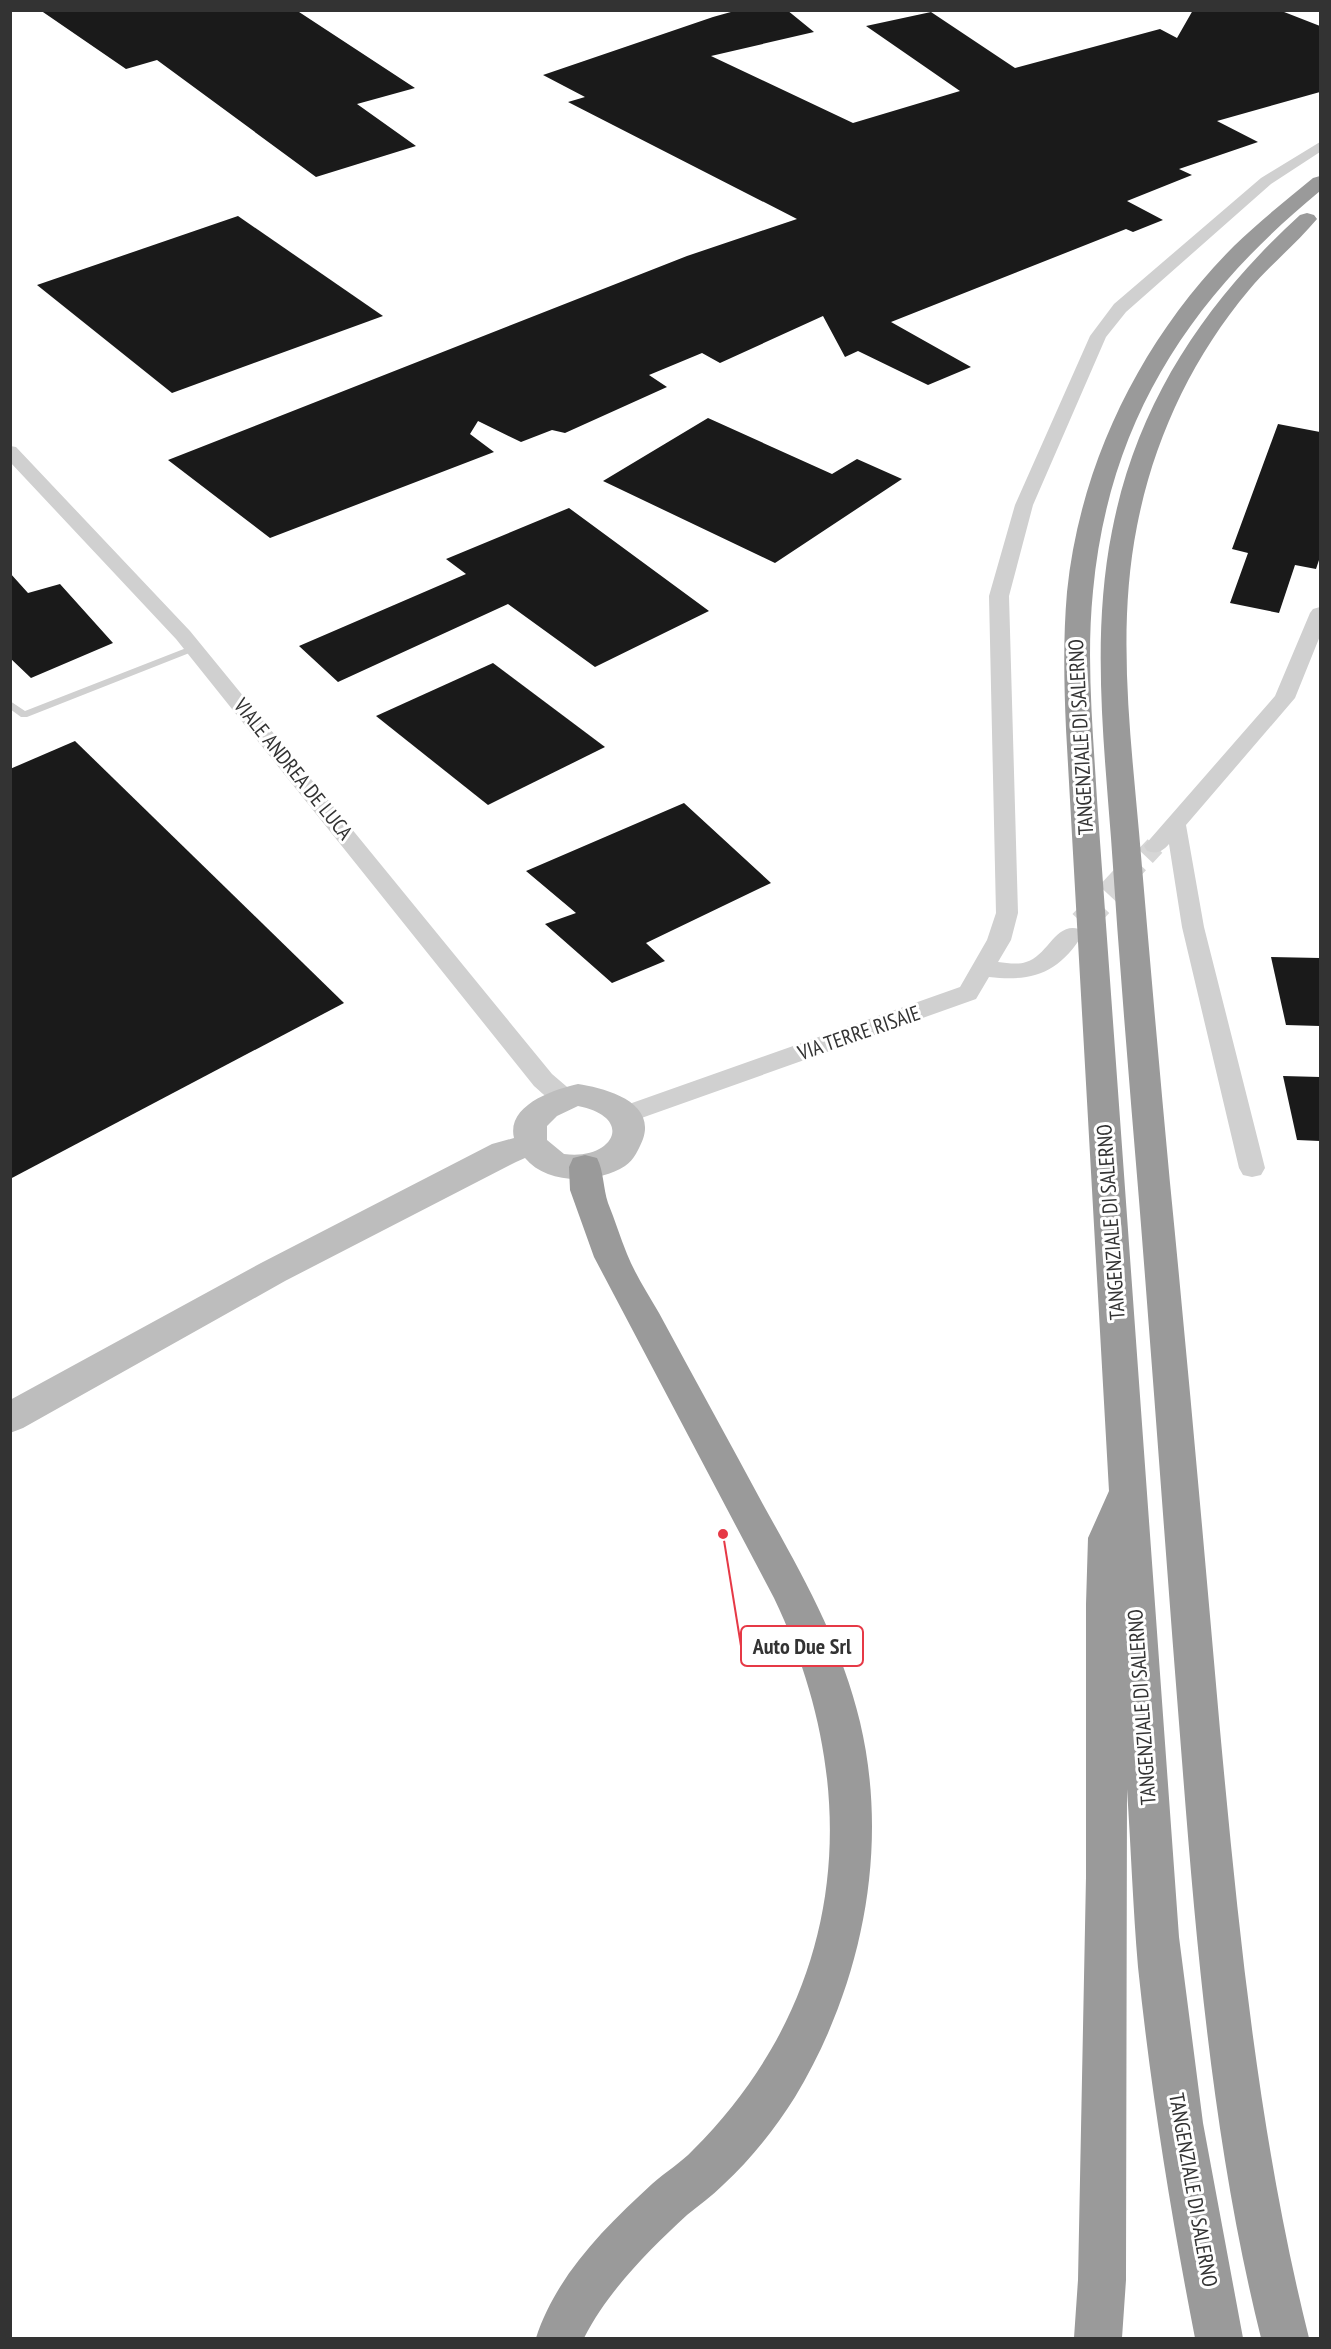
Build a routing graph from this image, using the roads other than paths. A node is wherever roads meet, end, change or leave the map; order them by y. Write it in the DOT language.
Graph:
graph roads {
  1 [pos="1320,146"];
  2 [pos="1320,182"];
  3 [pos="1320,208"];
  4 [pos="10,451"];
  5 [pos="1320,613"];
  6 [pos="194,648"];
  7 [pos="10,704"];
  8 [pos="1174,823"];
  9 [pos="1155,846"];
  10 [pos="1071,934"];
  11 [pos="984,968"];
  12 [pos="564,1098"];
  13 [pos="624,1114"];
  14 [pos="533,1144"];
  15 [pos="585,1167"];
  16 [pos="1252,1168"];
  17 [pos="10,1418"];
  18 [pos="1129,1489"];
  19 [pos="560,2338"];
  20 [pos="1098,2338"];
  21 [pos="1219,2338"];
  22 [pos="1286,2338"];
  1 -- 11 [label="street, VIA TERRE RISAIE"];
  2 -- 18 [label="highway, TANGENZIALE DI SALERNO"];
  3 -- 22 [label="highway, TANGENZIALE DI SALERNO"];
  4 -- 6 [label="street, VIALE ANDREA DE LUCA"];
  5 -- 8 [label="street"];
  6 -- 7 [label="lane"];
  6 -- 12 [label="street, VIALE ANDREA DE LUCA"];
  8 -- 9 [label="street"];
  8 -- 16 [label="street"];
  10 -- 11 [label="street"];
  11 -- 13 [label="street, VIA TERRE RISAIE"];
  12 -- 13 [label="street"];
  12 -- 14 [label="street"];
  13 -- 15 [label="street"];
  14 -- 15 [label="street"];
  14 -- 17 [label="street"];
  15 -- 19 [label="highway"];
  18 -- 20 [label="highway"];
  18 -- 21 [label="highway, TANGENZIALE DI SALERNO"];
}
